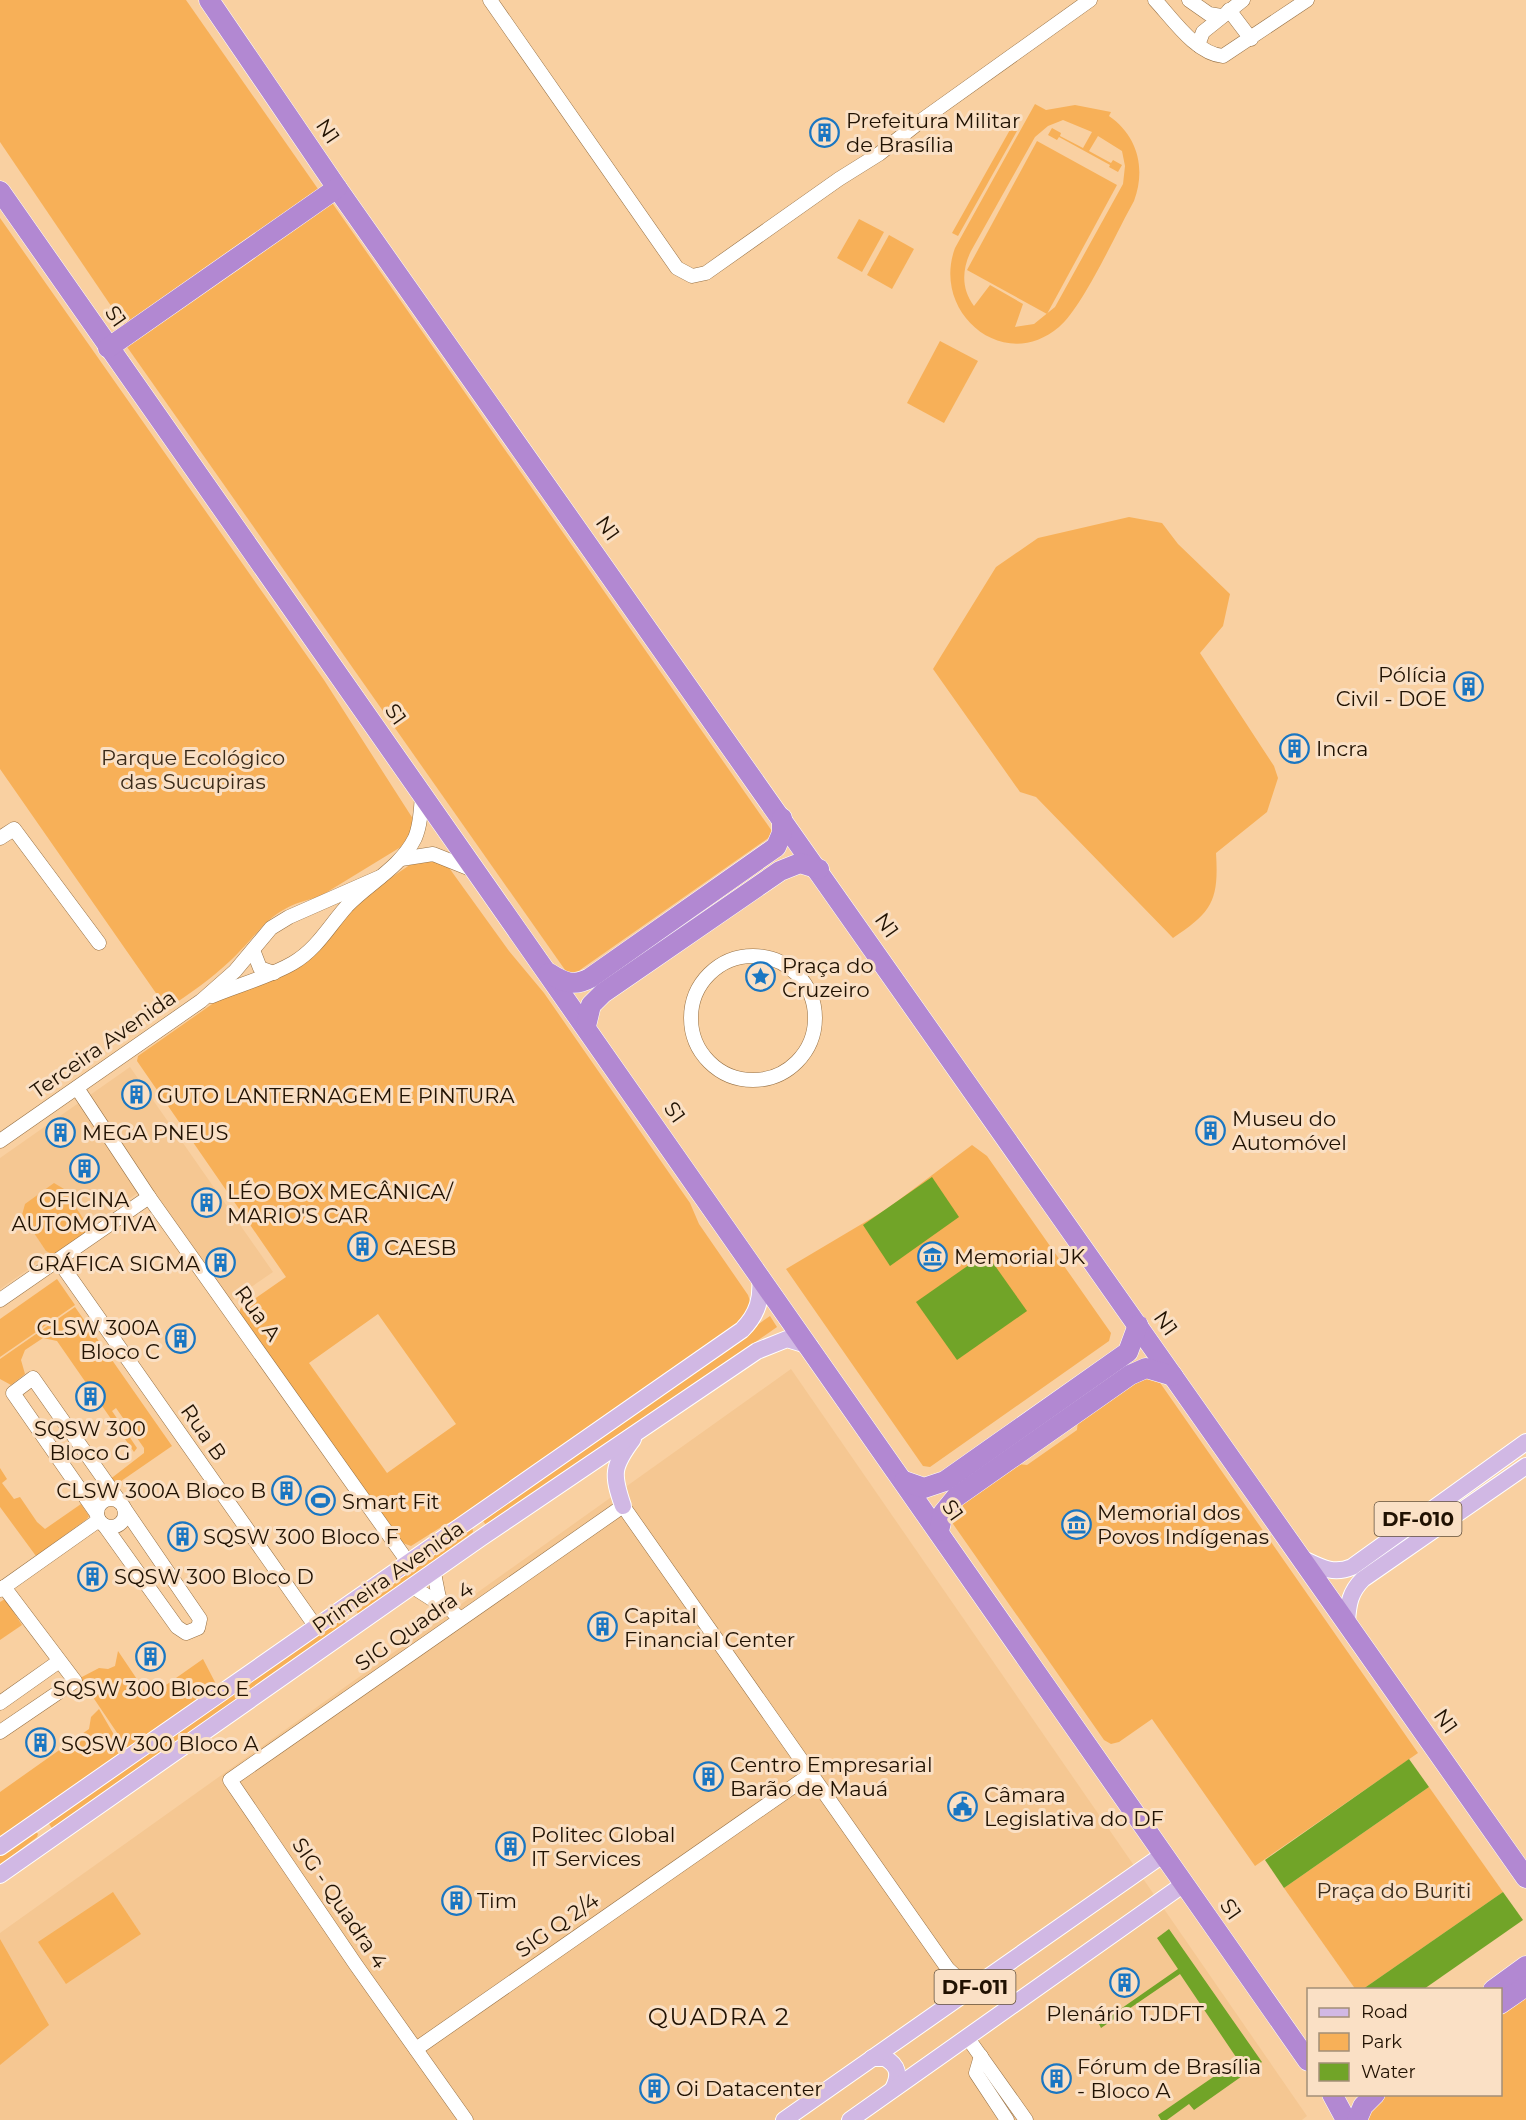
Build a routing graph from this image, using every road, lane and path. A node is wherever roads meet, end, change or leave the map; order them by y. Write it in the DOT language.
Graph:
graph roads {
  1 [pos="209,0"];
  2 [pos="490,0"];
  3 [pos="1090,0"];
  4 [pos="1155,0"];
  5 [pos="1189,0"];
  6 [pos="1243,0"];
  7 [pos="1307,0"];
  8 [pos="1225,13"];
  9 [pos="1251,39"];
  10 [pos="1198,45"];
  11 [pos="337,188"];
  12 [pos="0,191"];
  13 [pos="108,348"];
  14 [pos="422,793"];
  15 [pos="782,818"];
  16 [pos="0,838"];
  17 [pos="401,860"];
  18 [pos="819,869"];
  19 [pos="476,872"];
  20 [pos="380,877"];
  21 [pos="315,907"];
  22 [pos="328,932"];
  23 [pos="99,943"];
  24 [pos="253,950"];
  25 [pos="274,973"];
  26 [pos="549,973"];
  27 [pos="803,981"];
  28 [pos="201,1001"];
  29 [pos="586,1026"];
  30 [pos="77,1088"];
  31 [pos="0,1141"];
  32 [pos="149,1197"];
  33 [pos="58,1260"];
  34 [pos="760,1276"];
  35 [pos="0,1300"];
  36 [pos="1138,1325"];
  37 [pos="810,1346"];
  38 [pos="1173,1376"];
  39 [pos="642,1428"];
  40 [pos="1526,1442"];
  41 [pos="1526,1466"];
  42 [pos="904,1481"];
  43 [pos="108,1484"];
  44 [pos="86,1499"];
  45 [pos="122,1505"];
  46 [pos="623,1506"];
  47 [pos="100,1520"];
  48 [pos="469,1520"];
  49 [pos="939,1531"];
  50 [pos="481,1538"];
  51 [pos="1303,1559"];
  52 [pos="408,1562"];
  53 [pos="434,1572"];
  54 [pos="413,1587"];
  55 [pos="2,1589"];
  56 [pos="349,1603"];
  57 [pos="444,1611"];
  58 [pos="455,1621"];
  59 [pos="1347,1622"];
  60 [pos="361,1624"];
  61 [pos="316,1627"];
  62 [pos="434,1637"];
  63 [pos="58,1662"];
  64 [pos="0,1703"];
  65 [pos="0,1732"];
  66 [pos="811,1774"];
  67 [pos="230,1780"];
  68 [pos="34,1822"];
  69 [pos="45,1843"];
  70 [pos="0,1847"];
  71 [pos="1164,1854"];
  72 [pos="0,1875"];
  73 [pos="1526,1878"];
  74 [pos="1184,1884"];
  75 [pos="1526,1966"];
  76 [pos="948,1969"];
  77 [pos="1526,1986"];
  78 [pos="1494,1988"];
  79 [pos="971,1990"];
  80 [pos="957,2000"];
  81 [pos="1502,2003"];
  82 [pos="967,2037"];
  83 [pos="416,2049"];
  84 [pos="981,2056"];
  85 [pos="872,2058"];
  86 [pos="1307,2060"];
  87 [pos="893,2089"];
  88 [pos="1333,2096"];
  89 [pos="1373,2096"];
  90 [pos="466,2120"];
  91 [pos="784,2120"];
  92 [pos="850,2120"];
  93 [pos="1007,2120"];
  94 [pos="1026,2120"];
  95 [pos="1346,2120"];
  96 [pos="1357,2120"];
  1 -- 11 [label="highway, N1"];
  2 -- 3 [label="street"];
  4 -- 10 [label="street"];
  5 -- 8 [label="street"];
  6 -- 8 [label="street"];
  7 -- 9 [label="street"];
  8 -- 9 [label="street"];
  8 -- 10 [label="street"];
  9 -- 10 [label="street"];
  11 -- 13 [label="highway"];
  11 -- 15 [label="highway, N1"];
  12 -- 13 [label="highway, S1"];
  13 -- 14 [label="highway, S1"];
  14 -- 17 [label="street"];
  14 -- 19 [label="highway, S1"];
  15 -- 18 [label="highway, N1"];
  15 -- 26 [label="highway"];
  16 -- 23 [label="street"];
  17 -- 19 [label="street"];
  17 -- 20 [label="street"];
  18 -- 29 [label="highway"];
  18 -- 36 [label="highway, N1"];
  19 -- 26 [label="highway, S1"];
  20 -- 21 [label="street"];
  20 -- 22 [label="street"];
  21 -- 22 [label="street"];
  21 -- 24 [label="street"];
  22 -- 25 [label="street"];
  24 -- 25 [label="street"];
  24 -- 28 [label="street"];
  25 -- 28 [label="street"];
  26 -- 29 [label="highway, S1"];
  27 -- 27 [label="street"];
  28 -- 30 [label="street, Terceira Avenida"];
  29 -- 34 [label="highway, S1"];
  30 -- 31 [label="street, Terceira Avenida"];
  30 -- 32 [label="street, Rua A"];
  32 -- 33 [label="street"];
  32 -- 52 [label="street, Rua A"];
  33 -- 35 [label="street"];
  33 -- 61 [label="street, Rua B"];
  34 -- 37 [label="highway, S1"];
  34 -- 48 [label="main road, Primeira Avenida"];
  36 -- 38 [label="highway, N1"];
  36 -- 42 [label="highway"];
  37 -- 39 [label="main road, Primeira Avenida"];
  37 -- 42 [label="highway, S1"];
  38 -- 49 [label="highway"];
  38 -- 51 [label="highway, N1"];
  39 -- 46 [label="main road"];
  39 -- 50 [label="main road, Primeira Avenida"];
  40 -- 51 [label="main road, DF-010"];
  41 -- 59 [label="main road, DF-010"];
  42 -- 49 [label="highway, S1"];
  43 -- 44 [label="street"];
  43 -- 44 [label="street"];
  43 -- 45 [label="street"];
  44 -- 47 [label="street"];
  45 -- 47 [label="street"];
  45 -- 47 [label="street"];
  45 -- 47 [label="street"];
  46 -- 58 [label="street, SIG Quadra 4"];
  46 -- 66 [label="street"];
  47 -- 55 [label="street"];
  48 -- 50 [label="main road"];
  48 -- 52 [label="main road, Primeira Avenida"];
  49 -- 71 [label="highway, S1"];
  50 -- 53 [label="main road, Primeira Avenida"];
  51 -- 59 [label="highway, N1"];
  52 -- 56 [label="main road, Primeira Avenida"];
  53 -- 54 [label="main road, Primeira Avenida"];
  53 -- 58 [label="street"];
  54 -- 57 [label="street"];
  54 -- 60 [label="main road, Primeira Avenida"];
  55 -- 63 [label="street"];
  56 -- 60 [label="main road"];
  56 -- 61 [label="main road, Primeira Avenida"];
  57 -- 58 [label="street"];
  57 -- 62 [label="street"];
  58 -- 62 [label="street, SIG Quadra 4"];
  59 -- 73 [label="highway, N1"];
  60 -- 69 [label="main road, Primeira Avenida"];
  61 -- 68 [label="main road, Primeira Avenida"];
  62 -- 67 [label="street, SIG Quadra 4"];
  63 -- 64 [label="street"];
  63 -- 65 [label="street"];
  66 -- 76 [label="street"];
  66 -- 83 [label="street, SIG Q 2/4"];
  67 -- 83 [label="street, SIG - Quadra 4"];
  68 -- 69 [label="main road"];
  68 -- 70 [label="main road, Primeira Avenida"];
  69 -- 72 [label="main road, Primeira Avenida"];
  71 -- 74 [label="highway, S1"];
  71 -- 79 [label="main road, DF-011"];
  74 -- 82 [label="main road, DF-011"];
  74 -- 86 [label="highway, S1"];
  75 -- 78 [label="highway"];
  76 -- 79 [label="street"];
  76 -- 80 [label="street"];
  77 -- 81 [label="highway"];
  79 -- 80 [label="main road, DF-011"];
  80 -- 85 [label="main road, DF-011"];
  82 -- 84 [label="street"];
  82 -- 87 [label="main road, DF-011"];
  83 -- 90 [label="street, SIG - Quadra 4"];
  84 -- 93 [label="street"];
  84 -- 94 [label="street"];
  85 -- 87 [label="main road"];
  85 -- 91 [label="main road, DF-011"];
  87 -- 92 [label="main road, DF-011"];
  88 -- 95 [label="highway"];
  89 -- 96 [label="highway"];
}
